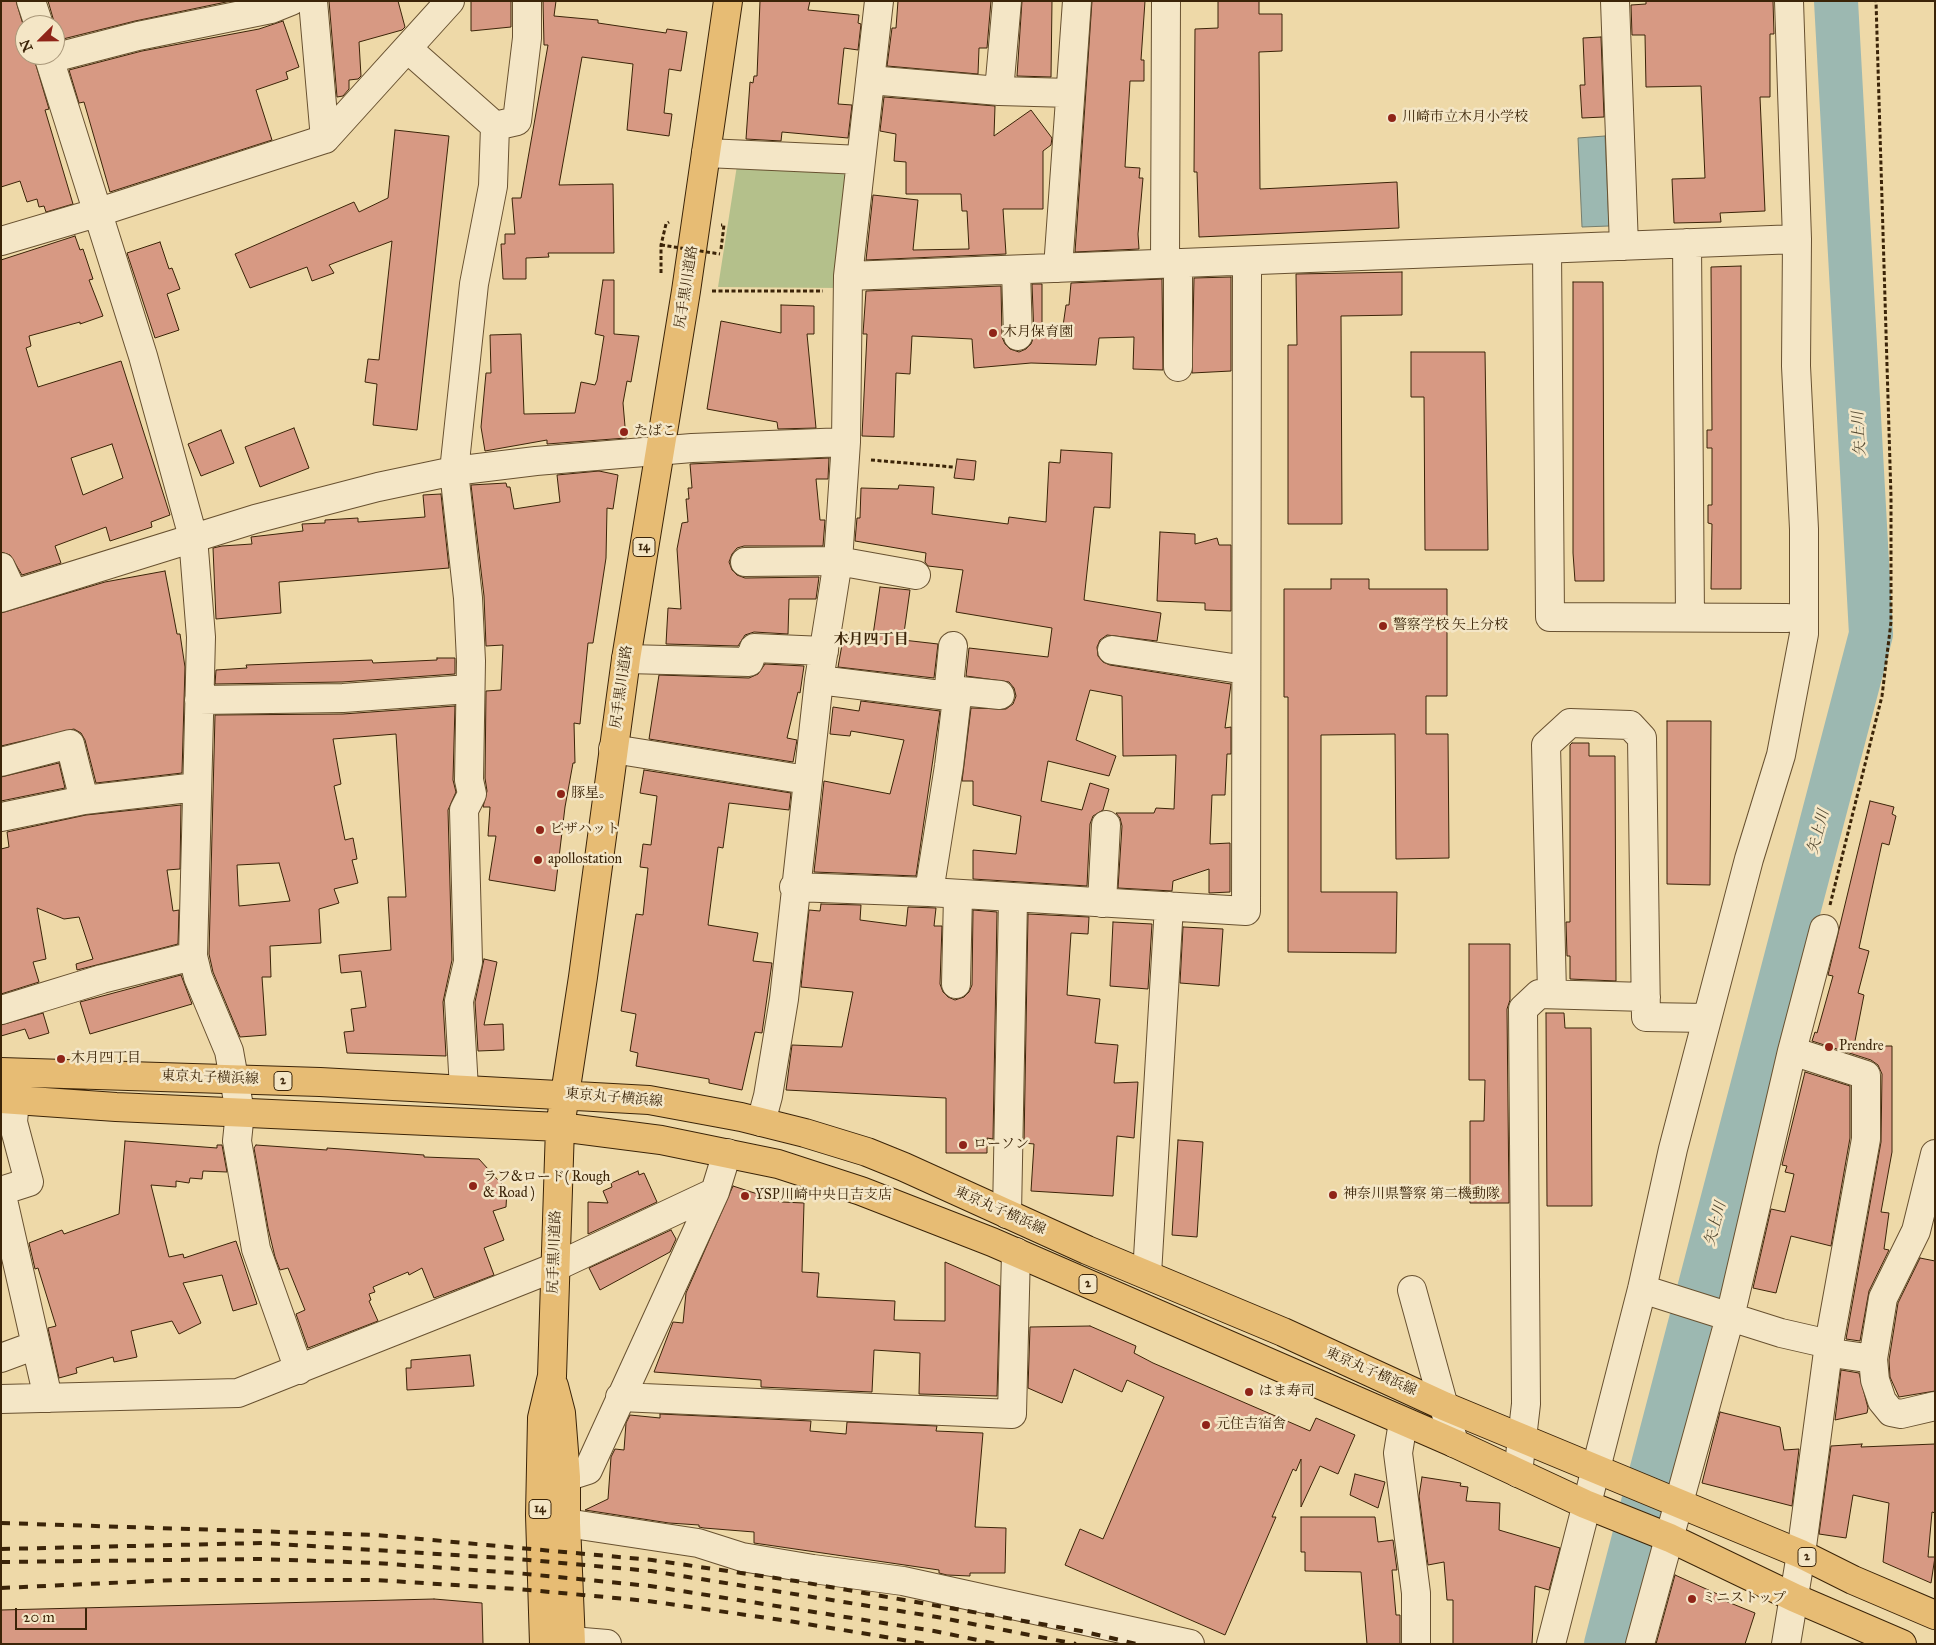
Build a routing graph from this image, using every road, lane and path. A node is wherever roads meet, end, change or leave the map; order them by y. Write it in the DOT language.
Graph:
graph roads {
  1 [pos="31,1"];
  2 [pos="291,1"];
  3 [pos="313,1"];
  4 [pos="450,1"];
  5 [pos="527,1"];
  6 [pos="728,1"];
  7 [pos="879,1"];
  8 [pos="1007,1"];
  9 [pos="1077,1"];
  10 [pos="1166,1"];
  11 [pos="1615,1"];
  12 [pos="1789,1"];
  13 [pos="1876,1"];
  14 [pos="36,15"];
  15 [pos="408,48"];
  16 [pos="65,53"];
  17 [pos="50,65"];
  18 [pos="870,80"];
  19 [pos="999,90"];
  20 [pos="1070,93"];
  21 [pos="495,126"];
  22 [pos="325,139"];
  23 [pos="706,152"];
  24 [pos="861,160"];
  25 [pos="96,213"];
  26 [pos="670,214"];
  27 [pos="1797,239"];
  28 [pos="1,241"];
  29 [pos="1687,243"];
  30 [pos="661,245"];
  31 [pos="1624,246"];
  32 [pos="1547,249"];
  33 [pos="720,254"];
  34 [pos="1247,261"];
  35 [pos="1171,264"];
  36 [pos="1058,268"];
  37 [pos="1016,270"];
  38 [pos="660,278"];
  39 [pos="848,284"];
  40 [pos="686,291"];
  41 [pos="1018,336"];
  42 [pos="1178,367"];
  43 [pos="846,450"];
  44 [pos="659,451"];
  45 [pos="952,467"];
  46 [pos="454,471"];
  47 [pos="193,537"];
  48 [pos="838,561"];
  49 [pos="746,562"];
  50 [pos="1,567"];
  51 [pos="916,575"];
  52 [pos="7,596"];
  53 [pos="1690,618"];
  54 [pos="1787,618"];
  55 [pos="953,646"];
  56 [pos="1112,650"];
  57 [pos="824,651"];
  58 [pos="626,659"];
  59 [pos="1246,670"];
  60 [pos="819,680"];
  61 [pos="470,689"];
  62 [pos="1000,695"];
  63 [pos="952,697"];
  64 [pos="199,700"];
  65 [pos="613,748"];
  66 [pos="1,762"];
  67 [pos="807,780"];
  68 [pos="197,787"];
  69 [pos="84,800"];
  70 [pos="1,816"];
  71 [pos="1106,824"];
  72 [pos="794,887"];
  73 [pos="929,892"];
  74 [pos="958,894"];
  75 [pos="1013,899"];
  76 [pos="1102,902"];
  77 [pos="1169,906"];
  78 [pos="1824,929"];
  79 [pos="193,956"];
  80 [pos="956,984"];
  81 [pos="1552,994"];
  82 [pos="1646,997"];
  83 [pos="1,1010"];
  84 [pos="1707,1018"];
  85 [pos="1792,1051"];
  86 [pos="1,1072"];
  87 [pos="234,1079"];
  88 [pos="464,1089"];
  89 [pos="564,1094"];
  90 [pos="8,1099"];
  91 [pos="240,1112"];
  92 [pos="761,1122"];
  93 [pos="560,1127"];
  94 [pos="727,1153"];
  95 [pos="1935,1154"];
  96 [pos="1,1191"];
  97 [pos="715,1192"];
  98 [pos="1008,1214"];
  99 [pos="1016,1252"];
  100 [pos="554,1268"];
  101 [pos="1147,1274"];
  102 [pos="1412,1290"];
  103 [pos="1651,1291"];
  104 [pos="1719,1313"];
  105 [pos="1828,1344"];
  106 [pos="36,1345"];
  107 [pos="1,1358"];
  108 [pos="1873,1359"];
  109 [pos="298,1370"];
  110 [pos="552,1376"];
  111 [pos="620,1397"];
  112 [pos="48,1398"];
  113 [pos="1,1399"];
  114 [pos="1444,1406"];
  115 [pos="1935,1406"];
  116 [pos="1403,1422"];
  117 [pos="1522,1437"];
  118 [pos="1454,1443"];
  119 [pos="1597,1469"];
  120 [pos="1518,1473"];
  121 [pos="566,1477"];
  122 [pos="1679,1504"];
  123 [pos="1590,1506"];
  124 [pos="566,1523"];
  125 [pos="1668,1537"];
  126 [pos="1801,1554"];
  127 [pos="1795,1598"];
  128 [pos="1935,1615"];
  129 [pos="571,1642"];
  130 [pos="544,1644"];
  131 [pos="607,1644"];
  132 [pos="1190,1644"];
  133 [pos="1416,1644"];
  134 [pos="1551,1644"];
  135 [pos="1640,1644"];
  136 [pos="1786,1644"];
  137 [pos="1902,1644"];
  1 -- 14 [label="street"];
  2 -- 16 [label="street"];
  3 -- 22 [label="street"];
  4 -- 15 [label="street"];
  5 -- 21 [label="street"];
  6 -- 23 [label="main road, 尻手黒川道路 / 14"];
  7 -- 18 [label="street"];
  8 -- 19 [label="street"];
  9 -- 20 [label="street"];
  10 -- 35 [label="street"];
  11 -- 31 [label="street"];
  12 -- 27 [label="street"];
  13 -- 78 [label="path"];
  15 -- 21 [label="street"];
  15 -- 22 [label="street"];
  17 -- 25 [label="street"];
  18 -- 19 [label="street"];
  18 -- 24 [label="street"];
  19 -- 20 [label="street"];
  20 -- 36 [label="street"];
  21 -- 46 [label="street"];
  22 -- 25 [label="street"];
  23 -- 24 [label="street"];
  23 -- 40 [label="main road, 尻手黒川道路 / 14"];
  24 -- 39 [label="street"];
  25 -- 28 [label="street"];
  25 -- 47 [label="street"];
  26 -- 30 [label="path"];
  27 -- 29 [label="street"];
  27 -- 84 [label="street"];
  29 -- 31 [label="street"];
  29 -- 53 [label="street"];
  30 -- 33 [label="path, bridge"];
  30 -- 38 [label="path"];
  31 -- 32 [label="street"];
  32 -- 34 [label="street"];
  32 -- 53 [label="street"];
  34 -- 35 [label="street"];
  34 -- 59 [label="street"];
  35 -- 36 [label="street"];
  35 -- 42 [label="street"];
  36 -- 37 [label="street"];
  37 -- 39 [label="street"];
  37 -- 41 [label="street"];
  39 -- 40 [label="path"];
  39 -- 43 [label="street"];
  40 -- 44 [label="main road, 尻手黒川道路 / 14"];
  43 -- 44 [label="street"];
  43 -- 45 [label="path"];
  43 -- 48 [label="street"];
  44 -- 46 [label="street"];
  44 -- 58 [label="main road, 尻手黒川道路 / 14"];
  46 -- 47 [label="street"];
  46 -- 61 [label="street"];
  47 -- 52 [label="street"];
  47 -- 64 [label="street"];
  48 -- 49 [label="street"];
  48 -- 51 [label="street"];
  48 -- 57 [label="street"];
  50 -- 52 [label="street"];
  53 -- 54 [label="street"];
  55 -- 63 [label="street"];
  56 -- 59 [label="street"];
  57 -- 58 [label="street"];
  57 -- 60 [label="street"];
  58 -- 65 [label="main road, 尻手黒川道路 / 14"];
  59 -- 77 [label="street"];
  60 -- 63 [label="street"];
  60 -- 67 [label="street"];
  61 -- 64 [label="street"];
  61 -- 88 [label="street"];
  62 -- 63 [label="street"];
  63 -- 73 [label="street"];
  64 -- 68 [label="street"];
  65 -- 67 [label="street"];
  65 -- 89 [label="main road, 尻手黒川道路 / 14"];
  66 -- 69 [label="street"];
  67 -- 72 [label="street"];
  68 -- 69 [label="street"];
  68 -- 79 [label="street"];
  69 -- 70 [label="street"];
  71 -- 76 [label="street"];
  72 -- 73 [label="street"];
  72 -- 92 [label="street"];
  73 -- 74 [label="street"];
  74 -- 75 [label="street"];
  74 -- 80 [label="street"];
  75 -- 76 [label="street"];
  75 -- 98 [label="street"];
  76 -- 77 [label="street"];
  77 -- 101 [label="street"];
  78 -- 85 [label="street"];
  79 -- 83 [label="street"];
  79 -- 87 [label="street"];
  81 -- 82 [label="street"];
  81 -- 82 [label="street"];
  81 -- 117 [label="street"];
  82 -- 84 [label="street"];
  84 -- 103 [label="street"];
  85 -- 104 [label="street"];
  85 -- 105 [label="street"];
  86 -- 87 [label="main road, 東京丸子横浜線 / 2"];
  87 -- 88 [label="main road, 東京丸子横浜線 / 2"];
  87 -- 91 [label="street"];
  88 -- 89 [label="main road, 東京丸子横浜線 / 2"];
  89 -- 92 [label="main road, 東京丸子横浜線 / 2"];
  89 -- 93 [label="main road, 尻手黒川道路 / 14"];
  90 -- 91 [label="main road, 2"];
  90 -- 96 [label="street"];
  91 -- 93 [label="main road, 2"];
  91 -- 109 [label="street"];
  92 -- 98 [label="main road, 東京丸子横浜線 / 2"];
  93 -- 94 [label="main road, 2"];
  93 -- 100 [label="main road, 尻手黒川道路 / 14"];
  94 -- 97 [label="street"];
  94 -- 99 [label="main road, 2"];
  95 -- 108 [label="street"];
  96 -- 106 [label="street"];
  97 -- 100 [label="street"];
  97 -- 111 [label="street"];
  98 -- 101 [label="main road, 東京丸子横浜線 / 2"];
  99 -- 111 [label="street"];
  99 -- 116 [label="main road, 2"];
  100 -- 109 [label="street"];
  100 -- 110 [label="main road, 尻手黒川道路 / 14"];
  101 -- 114 [label="main road, 東京丸子横浜線 / 2"];
  102 -- 114 [label="street"];
  103 -- 104 [label="street"];
  103 -- 119 [label="street"];
  104 -- 105 [label="street"];
  104 -- 122 [label="street"];
  105 -- 108 [label="street"];
  105 -- 126 [label="street"];
  106 -- 107 [label="street"];
  106 -- 112 [label="street"];
  108 -- 115 [label="street"];
  109 -- 112 [label="street"];
  110 -- 121 [label="main road, 尻手黒川道路 / 14"];
  110 -- 130 [label="main road, 尻手黒川道路 / 14"];
  111 -- 121 [label="street"];
  112 -- 113 [label="street"];
  114 -- 117 [label="main road, 東京丸子横浜線 / 2"];
  114 -- 118 [label="street"];
  116 -- 118 [label="main road, 2"];
  116 -- 133 [label="street"];
  117 -- 119 [label="main road, 東京丸子横浜線 / 2"];
  117 -- 120 [label="street"];
  118 -- 120 [label="main road, 2"];
  119 -- 122 [label="main road, 東京丸子横浜線 / 2"];
  119 -- 123 [label="street"];
  120 -- 123 [label="main road, 2"];
  121 -- 124 [label="main road, 尻手黒川道路 / 14"];
  122 -- 125 [label="street"];
  122 -- 126 [label="main road, 東京丸子横浜線 / 2"];
  123 -- 125 [label="main road, 2"];
  123 -- 134 [label="street"];
  124 -- 129 [label="main road, 尻手黒川道路 / 14"];
  124 -- 132 [label="street"];
  125 -- 127 [label="main road, 2"];
  125 -- 135 [label="street"];
  126 -- 127 [label="street"];
  126 -- 128 [label="main road, 東京丸子横浜線 / 2"];
  127 -- 136 [label="street"];
  127 -- 137 [label="main road, 2"];
  129 -- 131 [label="street"];
}
